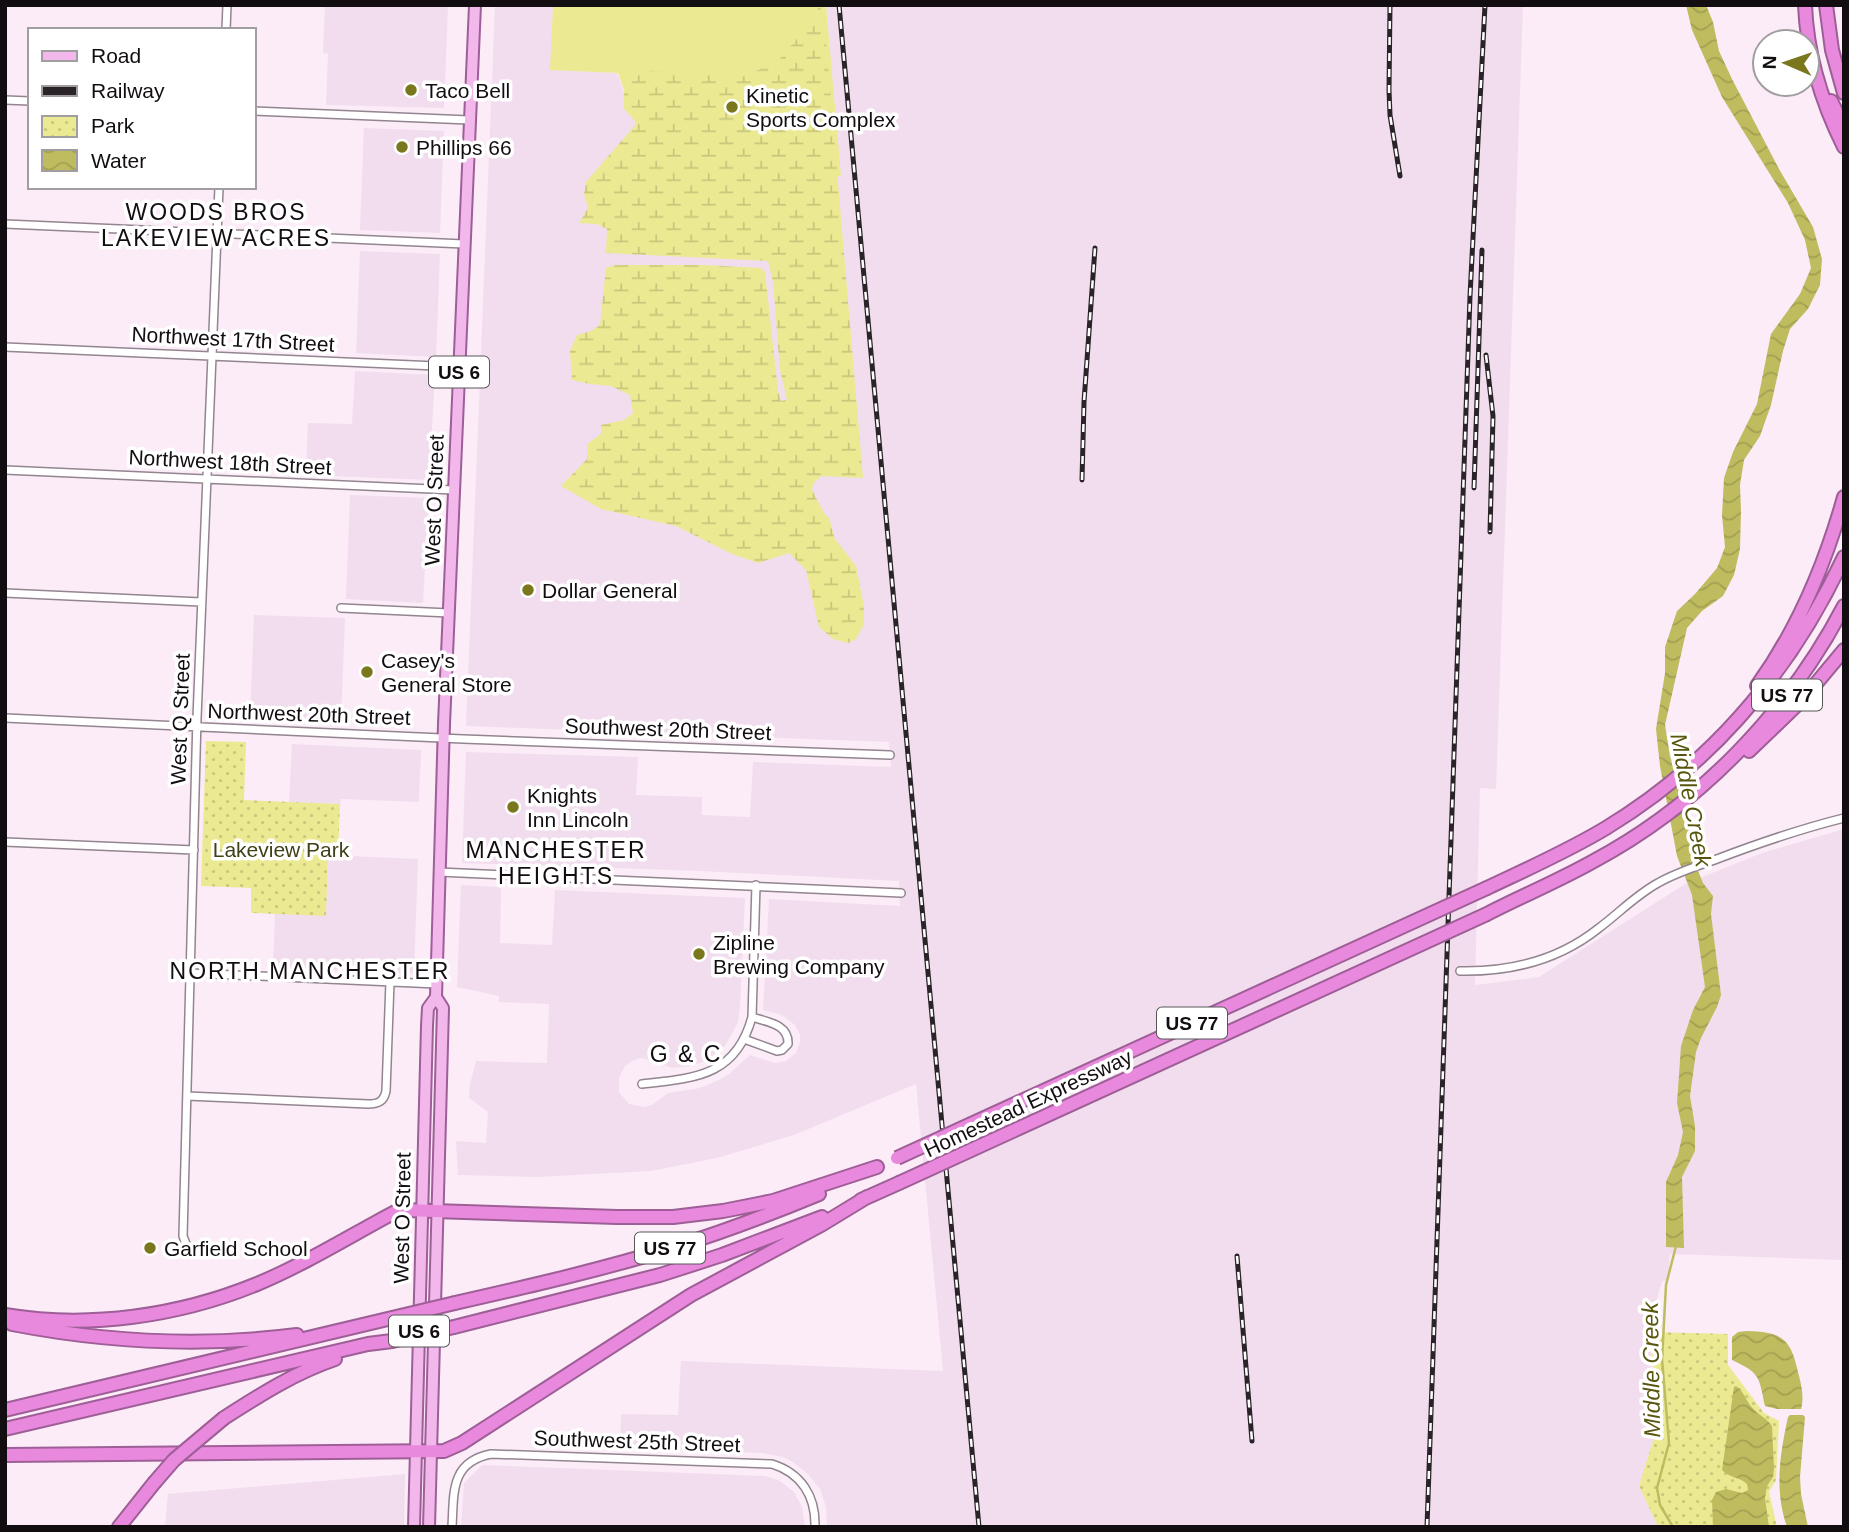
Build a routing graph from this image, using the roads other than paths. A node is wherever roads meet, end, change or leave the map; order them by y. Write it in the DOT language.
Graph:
graph roads {
  1 [pos="227,5"];
  2 [pos="475,5"];
  3 [pos="1805,5"];
  4 [pos="1826,5"];
  5 [pos="226,28"];
  6 [pos="1807,28"];
  7 [pos="1821,80"];
  8 [pos="1841,81"];
  9 [pos="1821,90"];
  10 [pos="1844,93"];
  11 [pos="5,100"];
  12 [pos="28,101"];
  13 [pos="256,111"];
  14 [pos="470,121"];
  15 [pos="1844,127"];
  16 [pos="1844,147"];
  17 [pos="219,189"];
  18 [pos="5,223"];
  19 [pos="217,233"];
  20 [pos="464,244"];
  21 [pos="5,347"];
  22 [pos="212,355"];
  23 [pos="459,366"];
  24 [pos="5,470"];
  25 [pos="207,479"];
  26 [pos="454,490"];
  27 [pos="1844,497"];
  28 [pos="1844,556"];
  29 [pos="5,593"];
  30 [pos="201,602"];
  31 [pos="1844,606"];
  32 [pos="341,608"];
  33 [pos="449,613"];
  34 [pos="1844,650"];
  35 [pos="1744,713"];
  36 [pos="5,719"];
  37 [pos="196,727"];
  38 [pos="443,738"];
  39 [pos="890,755"];
  40 [pos="1717,772"];
  41 [pos="1844,818"];
  42 [pos="5,842"];
  43 [pos="194,850"];
  44 [pos="439,872"];
  45 [pos="756,885"];
  46 [pos="901,893"];
  47 [pos="1460,971"];
  48 [pos="191,973"];
  49 [pos="390,982"];
  50 [pos="437,984"];
  51 [pos="436,997"];
  52 [pos="752,1017"];
  53 [pos="744,1039"];
  54 [pos="642,1084"];
  55 [pos="187,1096"];
  56 [pos="877,1167"];
  57 [pos="867,1197"];
  58 [pos="422,1210"];
  59 [pos="438,1211"];
  60 [pos="191,1251"];
  61 [pos="5,1315"];
  62 [pos="388,1319"];
  63 [pos="5,1322"];
  64 [pos="392,1341"];
  65 [pos="5,1410"];
  66 [pos="5,1429"];
  67 [pos="416,1452"];
  68 [pos="431,1452"];
  69 [pos="5,1455"];
  70 [pos="120,1527"];
  71 [pos="414,1527"];
  72 [pos="429,1527"];
  73 [pos="452,1527"];
  74 [pos="816,1527"];
  1 -- 5 [label="street"];
  2 -- 14 [label="main road, West O Street / US 6"];
  3 -- 6 [label="highway"];
  4 -- 8 [label="highway"];
  7 -- 15 [label="highway"];
  8 -- 10 [label="highway"];
  9 -- 16 [label="highway"];
  11 -- 12 [label="street"];
  13 -- 14 [label="street"];
  14 -- 20 [label="main road, West O Street / US 6"];
  17 -- 19 [label="street, West Q Street"];
  18 -- 19 [label="street"];
  19 -- 20 [label="street"];
  19 -- 22 [label="street, West Q Street"];
  20 -- 23 [label="main road, West O Street / US 6"];
  21 -- 22 [label="street, Northwest 17th Street"];
  22 -- 23 [label="street, Northwest 17th Street"];
  22 -- 25 [label="street, West Q Street"];
  23 -- 26 [label="main road, West O Street / US 6"];
  24 -- 25 [label="street, Northwest 18th Street"];
  25 -- 26 [label="street, Northwest 18th Street"];
  25 -- 30 [label="street, West Q Street"];
  26 -- 33 [label="main road, West O Street / US 6"];
  27 -- 35 [label="highway"];
  28 -- 35 [label="highway, US 77"];
  29 -- 30 [label="street"];
  30 -- 37 [label="street, West Q Street"];
  31 -- 40 [label="highway, Homestead Expressway / US 77"];
  32 -- 33 [label="street"];
  33 -- 38 [label="main road, West O Street / US 6"];
  34 -- 40 [label="highway"];
  35 -- 56 [label="highway, Homestead Expressway / US 77, bridge"];
  36 -- 37 [label="street, Northwest 20th Street"];
  37 -- 38 [label="street, Northwest 20th Street"];
  37 -- 43 [label="street, West Q Street"];
  38 -- 39 [label="street, Southwest 20th Street"];
  38 -- 44 [label="main road, West O Street / US 6"];
  40 -- 57 [label="highway, Homestead Expressway / US 77, bridge"];
  41 -- 47 [label="street"];
  42 -- 43 [label="street"];
  43 -- 48 [label="street, West Q Street"];
  44 -- 45 [label="street"];
  44 -- 50 [label="main road, West O Street / US 6"];
  45 -- 46 [label="street"];
  45 -- 52 [label="street"];
  48 -- 49 [label="street"];
  48 -- 55 [label="street, West Q Street"];
  49 -- 50 [label="street"];
  49 -- 55 [label="street"];
  50 -- 51 [label="main road, West O Street / US 6"];
  51 -- 58 [label="main road, West O Street / US 6"];
  51 -- 59 [label="main road, West O Street / US 6"];
  52 -- 53 [label="street"];
  52 -- 53 [label="street"];
  53 -- 54 [label="street"];
  55 -- 60 [label="street, West Q Street"];
  56 -- 59 [label="highway"];
  56 -- 62 [label="highway, Homestead Expressway / US 77, bridge"];
  57 -- 64 [label="highway, Homestead Expressway / US 77, bridge"];
  57 -- 68 [label="highway"];
  58 -- 59 [label="highway"];
  58 -- 61 [label="highway"];
  58 -- 67 [label="main road, West O Street / US 6"];
  59 -- 68 [label="main road, West O Street / US 6"];
  62 -- 63 [label="highway, US 77"];
  62 -- 65 [label="highway"];
  64 -- 66 [label="highway, US 77"];
  64 -- 70 [label="highway, bridge"];
  67 -- 68 [label="highway"];
  67 -- 69 [label="highway"];
  67 -- 71 [label="main road, West O Street / US 6"];
  68 -- 72 [label="main road, West O Street / US 6"];
  73 -- 74 [label="street, Southwest 25th Street"];
}
